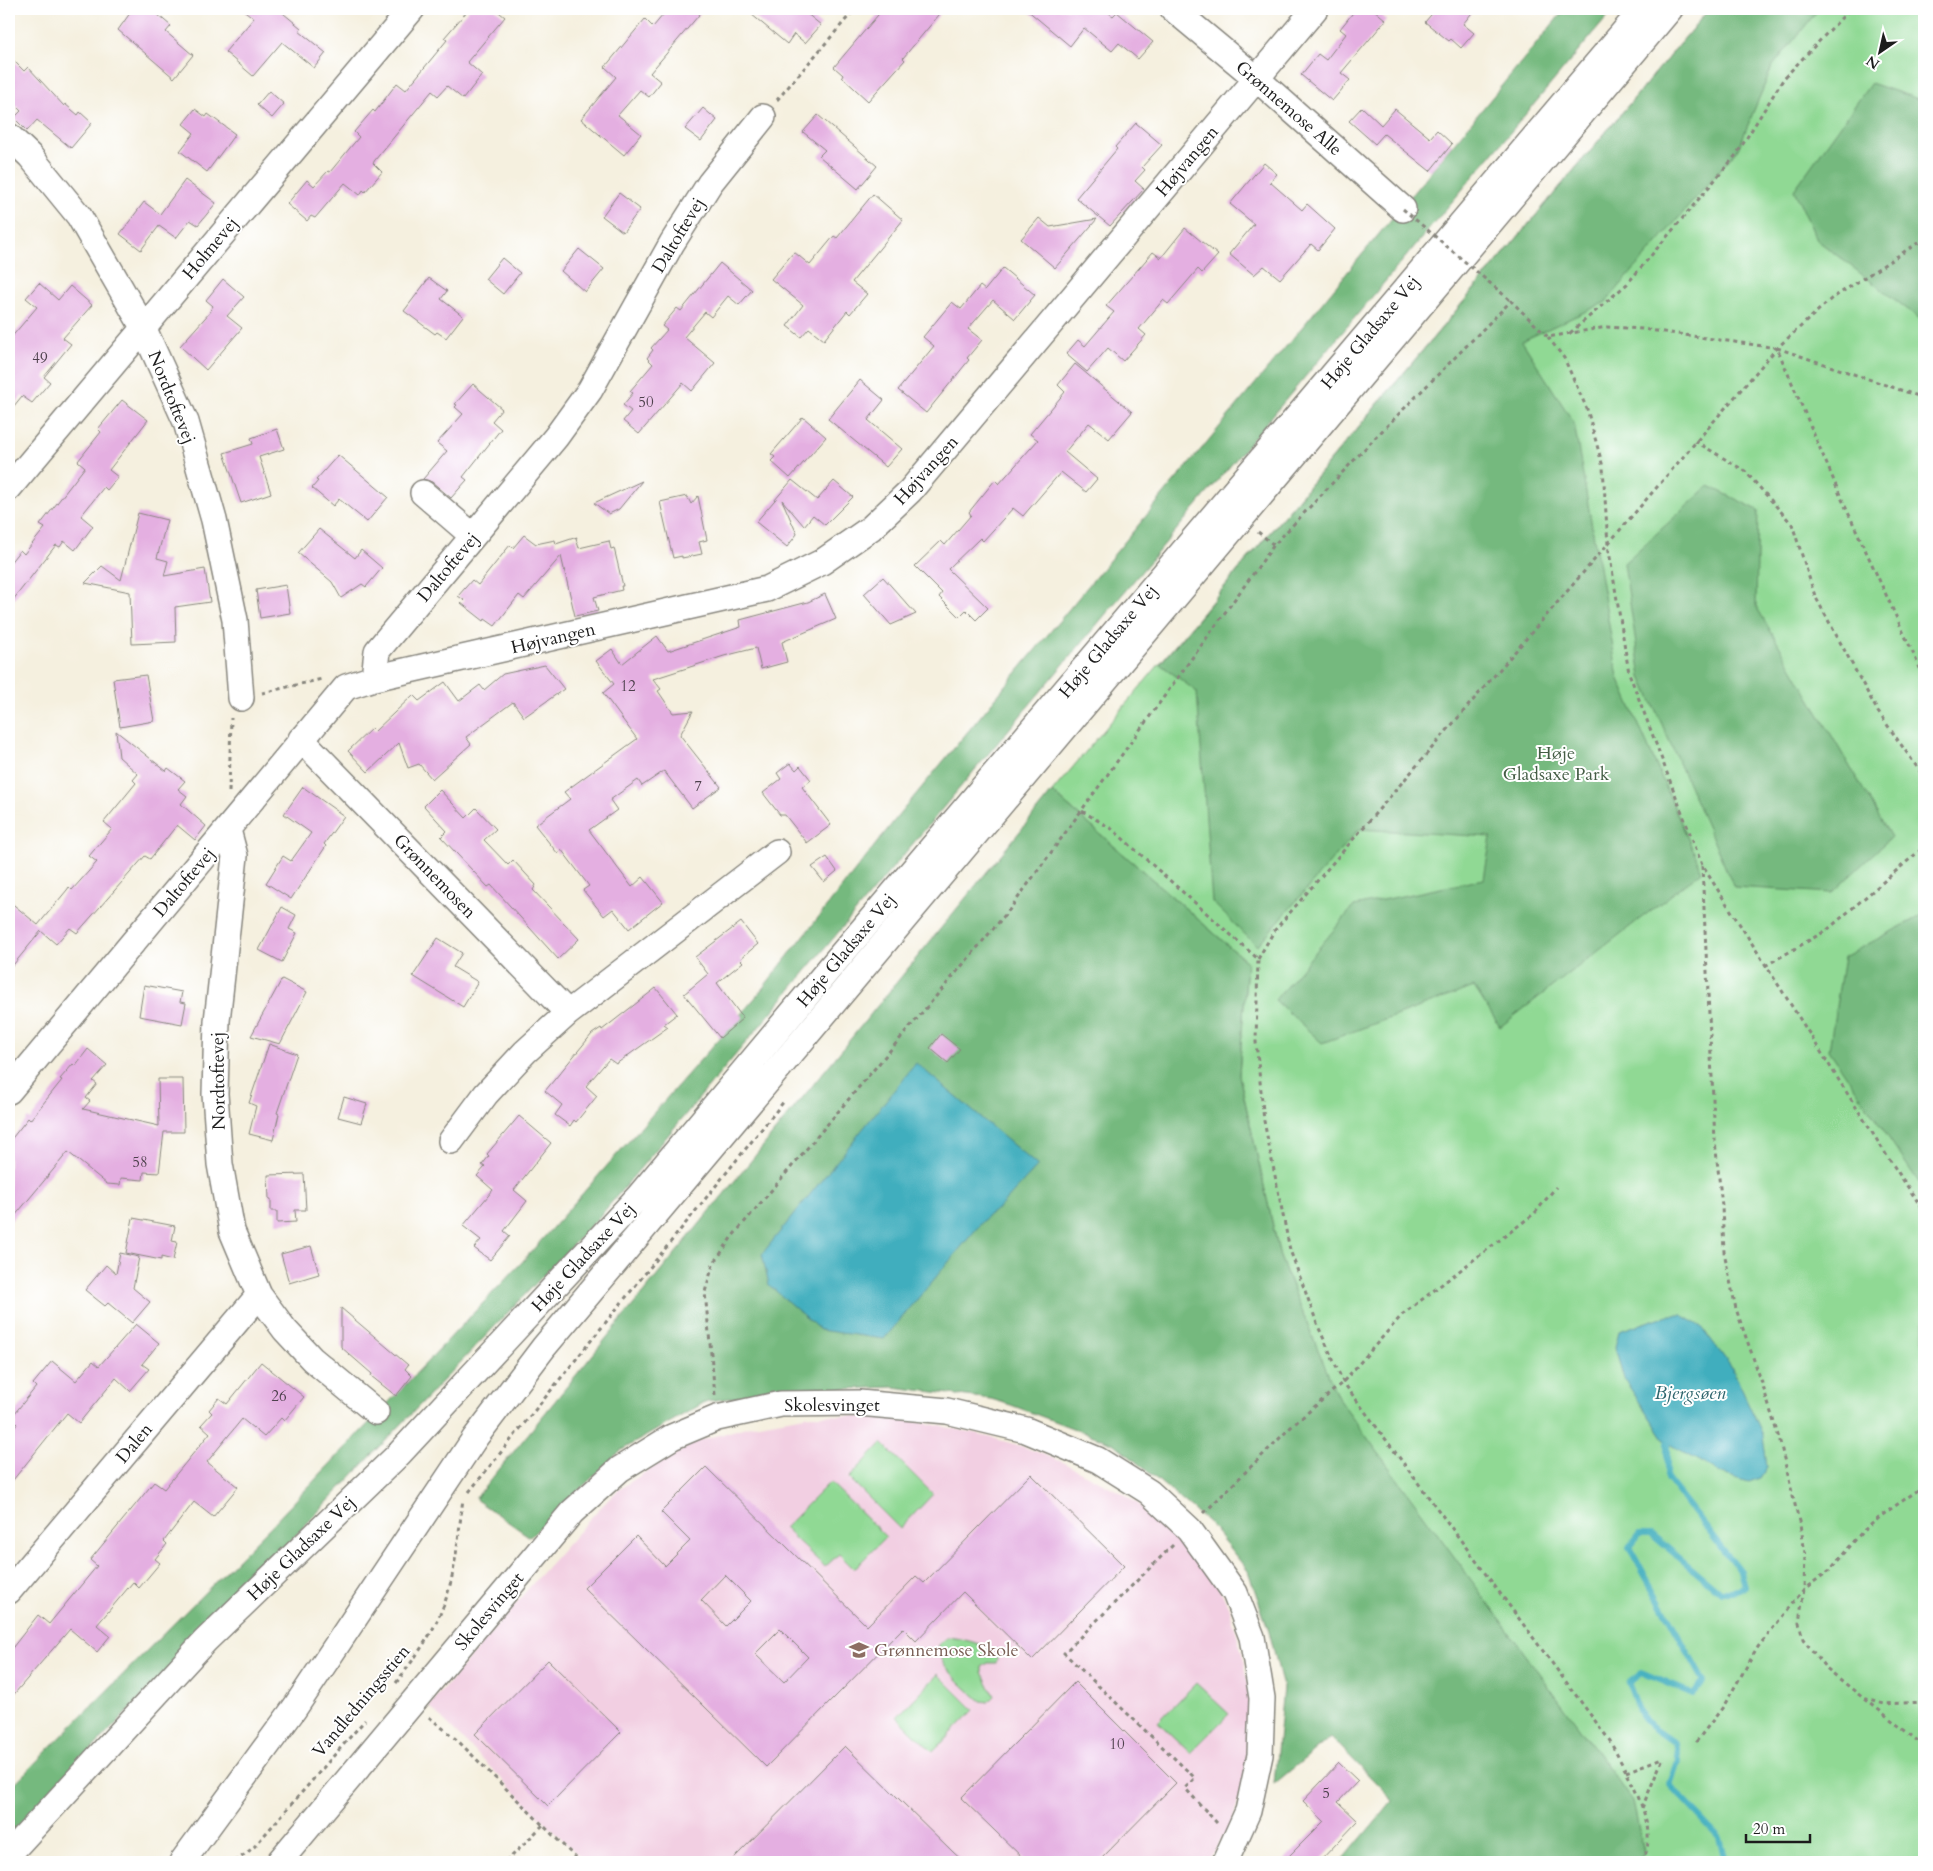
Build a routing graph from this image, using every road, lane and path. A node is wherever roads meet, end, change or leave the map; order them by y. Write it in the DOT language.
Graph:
graph roads {
  1 [pos="412,9"];
  2 [pos="854,9"];
  3 [pos="1173,9"];
  4 [pos="1314,9"];
  5 [pos="1643,9"];
  6 [pos="1670,9"];
  7 [pos="1850,9"];
  8 [pos="1256,78"];
  9 [pos="762,117"];
  10 [pos="9,136"];
  11 [pos="1403,209"];
  12 [pos="1924,239"];
  13 [pos="1511,301"];
  14 [pos="143,327"];
  15 [pos="1569,333"];
  16 [pos="1548,337"];
  17 [pos="1776,348"];
  18 [pos="1924,398"];
  19 [pos="1695,441"];
  20 [pos="9,488"];
  21 [pos="423,493"];
  22 [pos="1252,527"];
  23 [pos="473,536"];
  24 [pos="1274,545"];
  25 [pos="1608,545"];
  26 [pos="1924,677"];
  27 [pos="374,678"];
  28 [pos="346,687"];
  29 [pos="241,698"];
  30 [pos="301,739"];
  31 [pos="1924,777"];
  32 [pos="1082,810"];
  33 [pos="228,830"];
  34 [pos="1924,847"];
  35 [pos="777,852"];
  36 [pos="1702,865"];
  37 [pos="1258,959"];
  38 [pos="1765,966"];
  39 [pos="568,1013"];
  40 [pos="9,1090"];
  41 [pos="452,1141"];
  42 [pos="1556,1186"];
  43 [pos="1924,1211"];
  44 [pos="259,1295"];
  45 [pos="1343,1382"];
  46 [pos="376,1412"];
  47 [pos="717,1418"];
  48 [pos="1924,1486"];
  49 [pos="463,1499"];
  50 [pos="1214,1501"];
  51 [pos="1189,1529"];
  52 [pos="1804,1588"];
  53 [pos="9,1591"];
  54 [pos="394,1686"];
  55 [pos="1863,1698"];
  56 [pos="1924,1702"];
  57 [pos="412,1703"];
  58 [pos="369,1716"];
  59 [pos="1696,1742"];
  60 [pos="1924,1748"];
  61 [pos="1626,1772"];
  62 [pos="1642,1808"];
  63 [pos="543,1825"];
  64 [pos="1230,1852"];
  65 [pos="9,1854"];
  66 [pos="182,1862"];
  67 [pos="235,1862"];
  68 [pos="279,1862"];
  69 [pos="506,1862"];
  70 [pos="580,1862"];
  71 [pos="1641,1862"];
  1 -- 14 [label="street, Holmevej"];
  2 -- 9 [label="path"];
  3 -- 8 [label="street, Grønnemose Alle"];
  4 -- 8 [label="street, Højvangen"];
  5 -- 65 [label="street, Høje Gladsaxe Vej"];
  6 -- 66 [label="street, Høje Gladsaxe Vej"];
  7 -- 15 [label="path"];
  8 -- 11 [label="street, Grønnemose Alle"];
  8 -- 27 [label="street, Højvangen"];
  9 -- 23 [label="street, Daltoftevej"];
  10 -- 14 [label="street, Nordtoftevej"];
  11 -- 13 [label="path, bridge"];
  12 -- 17 [label="path"];
  13 -- 16 [label="path"];
  13 -- 24 [label="path"];
  14 -- 20 [label="street, Holmevej"];
  14 -- 29 [label="street, Nordtoftevej"];
  15 -- 16 [label="path"];
  15 -- 17 [label="path"];
  16 -- 25 [label="path"];
  17 -- 18 [label="path"];
  17 -- 19 [label="path"];
  17 -- 26 [label="path"];
  19 -- 25 [label="path"];
  19 -- 31 [label="path"];
  21 -- 23 [label="street"];
  22 -- 24 [label="path"];
  23 -- 27 [label="street, Daltoftevej"];
  24 -- 32 [label="path"];
  25 -- 36 [label="path"];
  25 -- 37 [label="path"];
  27 -- 28 [label="street"];
  28 -- 29 [label="path"];
  28 -- 30 [label="street, Daltoftevej"];
  29 -- 33 [label="path"];
  30 -- 33 [label="street, Daltoftevej"];
  30 -- 39 [label="street, Grønnemosen"];
  32 -- 37 [label="path"];
  32 -- 47 [label="path"];
  33 -- 40 [label="street, Daltoftevej"];
  33 -- 44 [label="street, Nordtoftevej"];
  34 -- 38 [label="path"];
  35 -- 39 [label="street"];
  36 -- 38 [label="path"];
  36 -- 52 [label="path"];
  37 -- 45 [label="path"];
  38 -- 43 [label="path"];
  39 -- 41 [label="street"];
  42 -- 45 [label="path"];
  44 -- 46 [label="street, Nordtoftevej"];
  44 -- 53 [label="street, Dalen"];
  45 -- 50 [label="path"];
  45 -- 61 [label="path"];
  47 -- 51 [label="street, Skolesvinget"];
  47 -- 57 [label="street, Skolesvinget"];
  48 -- 52 [label="path"];
  49 -- 54 [label="path, Vandledningsstien"];
  51 -- 64 [label="street, Skolesvinget"];
  51 -- 64 [label="path"];
  52 -- 55 [label="path"];
  52 -- 59 [label="path"];
  55 -- 56 [label="path"];
  55 -- 60 [label="path"];
  57 -- 63 [label="path"];
  57 -- 68 [label="street, Skolesvinget"];
  58 -- 67 [label="path, Vandledningsstien"];
  61 -- 62 [label="path"];
  61 -- 62 [label="path"];
  62 -- 71 [label="path"];
  63 -- 69 [label="path"];
  63 -- 70 [label="path"];
}
